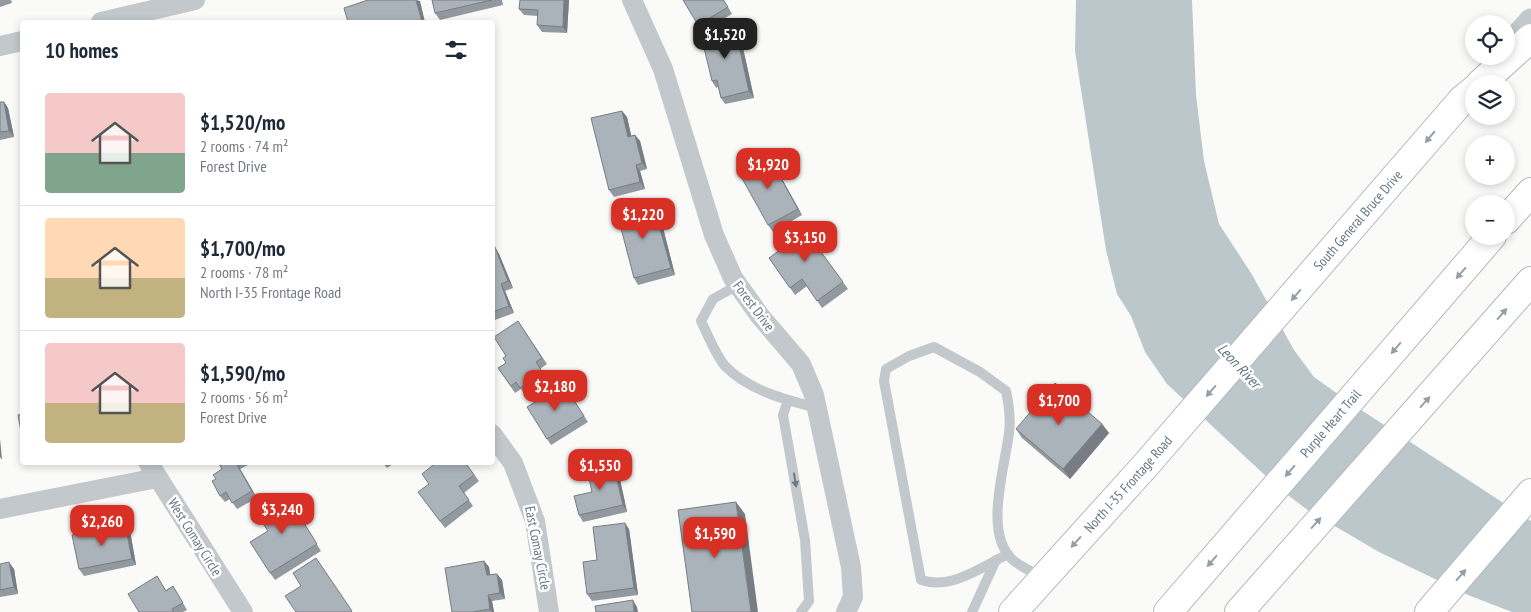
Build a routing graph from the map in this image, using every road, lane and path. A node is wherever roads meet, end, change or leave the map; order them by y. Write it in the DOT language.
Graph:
graph roads {
  1 [pos="195,0"];
  2 [pos="632,0"];
  3 [pos="148,6"];
  4 [pos="107,20"];
  5 [pos="1531,21"];
  6 [pos="1531,38"];
  7 [pos="1515,39"];
  8 [pos="20,41"];
  9 [pos="0,46"];
  10 [pos="1493,65"];
  11 [pos="1484,75"];
  12 [pos="1489,75"];
  13 [pos="1465,98"];
  14 [pos="1531,192"];
  15 [pos="1515,210"];
  16 [pos="1484,245"];
  17 [pos="1531,281"];
  18 [pos="738,285"];
  19 [pos="1243,354"];
  20 [pos="788,400"];
  21 [pos="817,408"];
  22 [pos="495,438"];
  23 [pos="153,470"];
  24 [pos="1531,493"];
  25 [pos="0,509"];
  26 [pos="1008,554"];
  27 [pos="996,560"];
  28 [pos="1044,578"];
  29 [pos="243,612"];
  30 [pos="549,612"];
  31 [pos="801,612"];
  32 [pos="846,612"];
  33 [pos="972,612"];
  34 [pos="1013,612"];
  35 [pos="1168,612"];
  36 [pos="1239,612"];
  37 [pos="1429,612"];
  1 -- 3 [label="street"];
  2 -- 18 [label="street, Forest Drive"];
  3 -- 4 [label="street"];
  5 -- 7 [label="street"];
  6 -- 12 [label="main road"];
  8 -- 9 [label="street"];
  10 -- 11 [label="street, South General Bruce Drive"];
  13 -- 19 [label="main road, South General Bruce Drive, one-way"];
  14 -- 15 [label="main road"];
  16 -- 35 [label="main road, Purple Heart Trail, one-way"];
  36 -- 17 [label="main road, one-way"];
  18 -- 20 [label="lane"];
  18 -- 21 [label="street, Forest Drive"];
  19 -- 28 [label="main road, North I-35 Frontage Road, one-way"];
  20 -- 21 [label="lane"];
  20 -- 31 [label="lane, one-way"];
  21 -- 32 [label="street, Forest Drive"];
  22 -- 30 [label="street, East Comay Circle"];
  23 -- 25 [label="street"];
  23 -- 29 [label="street, West Comay Circle"];
  37 -- 24 [label="main road, one-way"];
  26 -- 27 [label="lane"];
  26 -- 27 [label="lane"];
  26 -- 28 [label="lane"];
  27 -- 33 [label="lane"];
  28 -- 34 [label="main road, North I-35 Frontage Road"];
}
